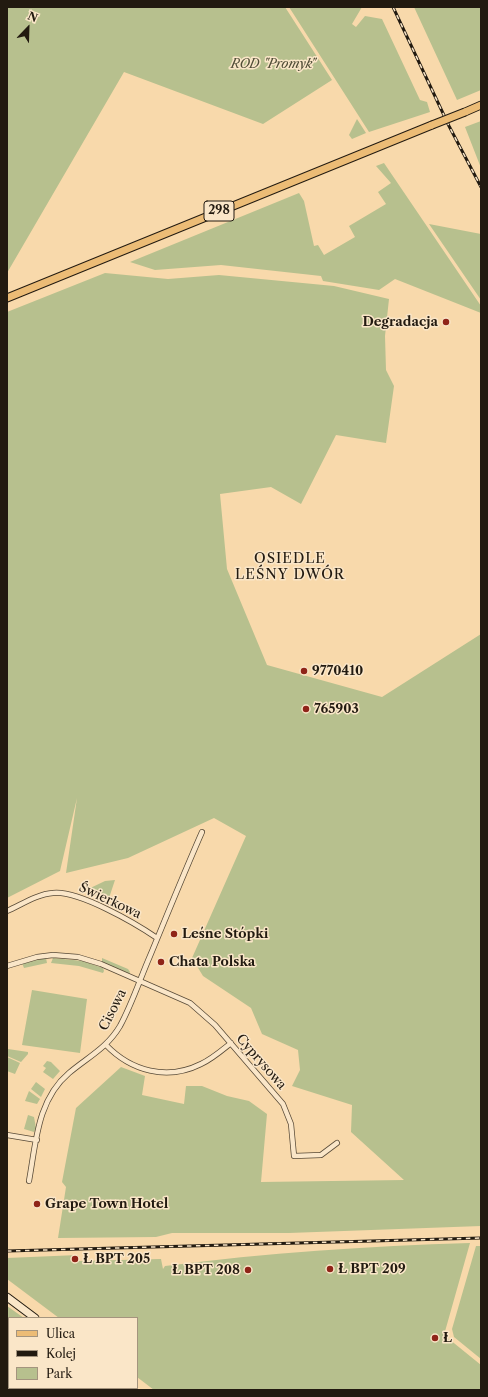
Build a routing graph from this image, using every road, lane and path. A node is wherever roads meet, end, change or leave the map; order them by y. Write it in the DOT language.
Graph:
graph roads {
  1 [pos="481,105"];
  2 [pos="7,298"];
  3 [pos="202,832"];
  4 [pos="7,911"];
  5 [pos="157,938"];
  6 [pos="7,966"];
  7 [pos="140,981"];
  8 [pos="231,1043"];
  9 [pos="106,1045"];
  10 [pos="7,1135"];
  11 [pos="37,1140"];
  12 [pos="337,1143"];
  13 [pos="29,1181"];
  14 [pos="7,1297"];
  15 [pos="34,1317"];
  1 -- 2 [label="main road, 298, bridge"];
  3 -- 5 [label="street, Cisowa"];
  4 -- 5 [label="street, Świerkowa"];
  5 -- 7 [label="street, Cisowa"];
  6 -- 7 [label="street, Cyprysowa"];
  7 -- 8 [label="street, Cyprysowa"];
  7 -- 9 [label="street, Cisowa"];
  8 -- 9 [label="street"];
  8 -- 12 [label="street, Cyprysowa"];
  9 -- 11 [label="street, Cisowa"];
  10 -- 11 [label="street"];
  11 -- 13 [label="street, Cisowa"];
  14 -- 15 [label="main road"];
}
